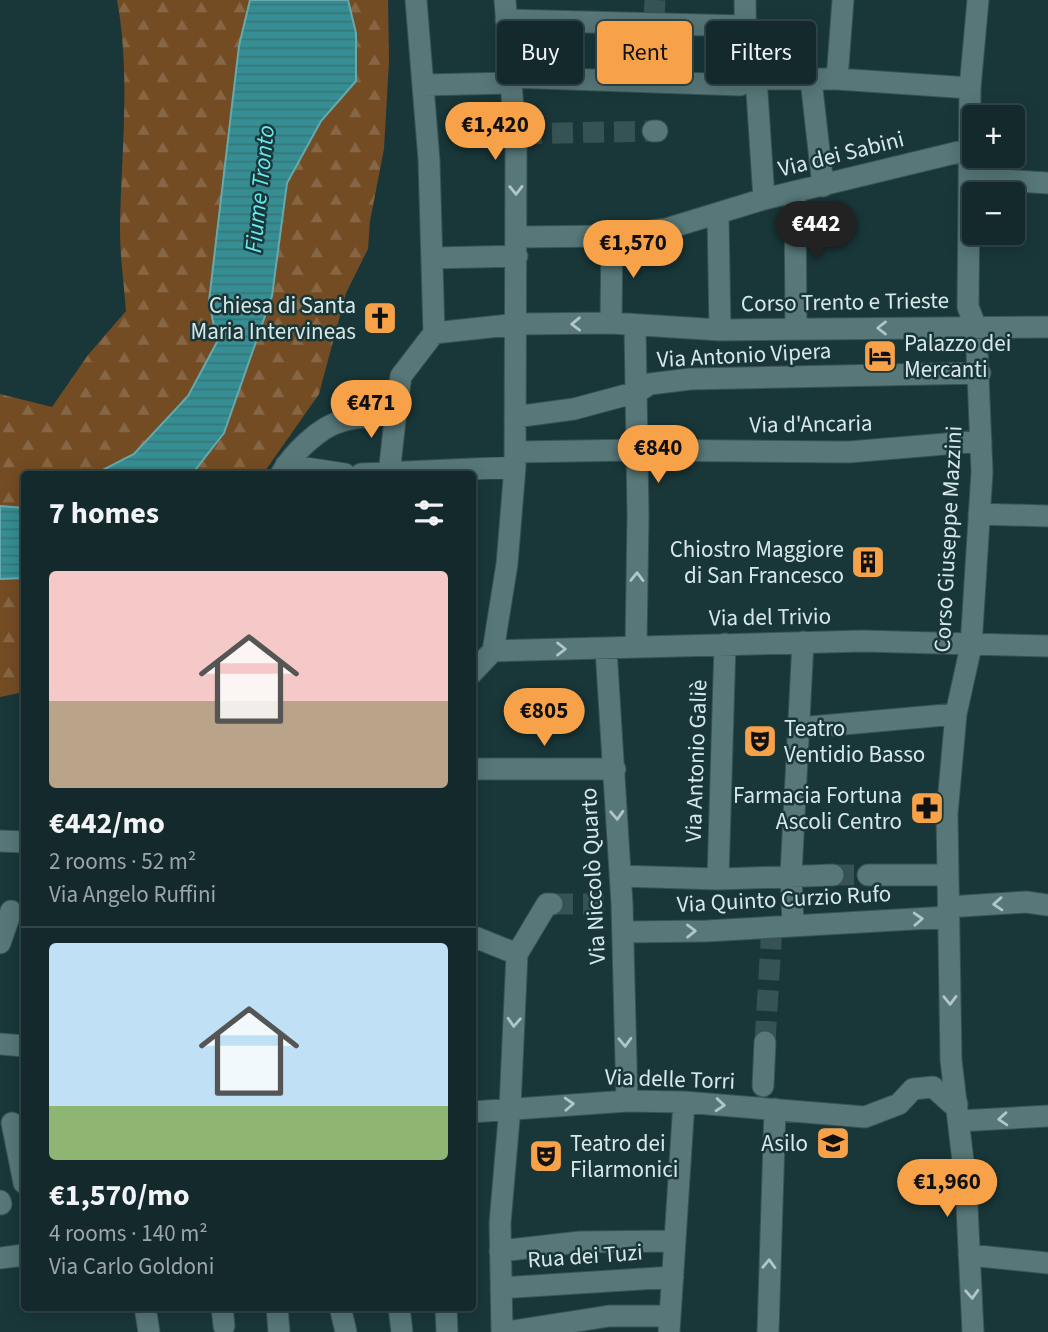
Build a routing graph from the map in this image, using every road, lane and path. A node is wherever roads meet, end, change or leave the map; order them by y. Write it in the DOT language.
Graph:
graph roads {
  1 [pos="416,0"];
  2 [pos="745,0"];
  3 [pos="843,0"];
  4 [pos="978,0"];
  5 [pos="505,10"];
  6 [pos="744,21"];
  7 [pos="706,24"];
  8 [pos="837,79"];
  9 [pos="816,80"];
  10 [pos="497,81"];
  11 [pos="583,82"];
  12 [pos="510,84"];
  13 [pos="741,84"];
  14 [pos="755,84"];
  15 [pos="811,84"];
  16 [pos="424,85"];
  17 [pos="970,88"];
  18 [pos="968,105"];
  19 [pos="962,151"];
  20 [pos="967,168"];
  21 [pos="970,178"];
  22 [pos="1048,183"];
  23 [pos="823,186"];
  24 [pos="795,193"];
  25 [pos="764,199"];
  26 [pos="718,215"];
  27 [pos="612,236"];
  28 [pos="517,246"];
  29 [pos="433,258"];
  30 [pos="611,323"];
  31 [pos="518,324"];
  32 [pos="635,324"];
  33 [pos="976,327"];
  34 [pos="1048,327"];
  35 [pos="796,329"];
  36 [pos="720,330"];
  37 [pos="434,333"];
  38 [pos="980,373"];
  39 [pos="637,392"];
  40 [pos="396,411"];
  41 [pos="515,417"];
  42 [pos="981,441"];
  43 [pos="635,450"];
  44 [pos="515,460"];
  45 [pos="284,470"];
  46 [pos="389,471"];
  47 [pos="421,471"];
  48 [pos="979,514"];
  49 [pos="1048,516"];
  50 [pos="803,642"];
  51 [pos="725,644"];
  52 [pos="636,645"];
  53 [pos="971,646"];
  54 [pos="1048,646"];
  55 [pos="606,649"];
  56 [pos="493,651"];
  57 [pos="476,669"];
  58 [pos="956,713"];
  59 [pos="799,728"];
  60 [pos="476,769"];
  61 [pos="615,769"];
  62 [pos="0,841"];
  63 [pos="21,842"];
  64 [pos="791,875"];
  65 [pos="833,875"];
  66 [pos="868,875"];
  67 [pos="948,875"];
  68 [pos="620,876"];
  69 [pos="718,879"];
  70 [pos="550,904"];
  71 [pos="1048,905"];
  72 [pos="12,911"];
  73 [pos="948,912"];
  74 [pos="793,925"];
  75 [pos="623,932"];
  76 [pos="476,938"];
  77 [pos="0,943"];
  78 [pos="517,954"];
  79 [pos="765,1042"];
  80 [pos="0,1044"];
  81 [pos="21,1046"];
  82 [pos="627,1101"];
  83 [pos="766,1101"];
  84 [pos="684,1102"];
  85 [pos="510,1107"];
  86 [pos="476,1111"];
  87 [pos="958,1112"];
  88 [pos="1048,1116"];
  89 [pos="12,1123"];
  90 [pos="21,1168"];
  91 [pos="675,1241"];
  92 [pos="500,1251"];
  93 [pos="21,1255"];
  94 [pos="970,1255"];
  95 [pos="0,1258"];
  96 [pos="1048,1263"];
  97 [pos="673,1277"];
  98 [pos="501,1288"];
  99 [pos="146,1311"];
  100 [pos="277,1311"];
  101 [pos="341,1311"];
  102 [pos="399,1311"];
  103 [pos="446,1311"];
  104 [pos="669,1324"];
  105 [pos="149,1332"];
  106 [pos="279,1332"];
  107 [pos="346,1332"];
  108 [pos="402,1332"];
  109 [pos="447,1332"];
  110 [pos="504,1332"];
  111 [pos="768,1332"];
  112 [pos="973,1332"];
  1 -- 16 [label="street"];
  2 -- 6 [label="street"];
  3 -- 8 [label="street"];
  4 -- 17 [label="street, Corso Giuseppe Mazzini"];
  5 -- 7 [label="street"];
  8 -- 9 [label="street"];
  8 -- 17 [label="street"];
  10 -- 16 [label="street"];
  11 -- 13 [label="street"];
  12 -- 28 [label="street, one-way"];
  14 -- 25 [label="street"];
  15 -- 23 [label="street"];
  16 -- 29 [label="street"];
  17 -- 18 [label="street, Corso Giuseppe Mazzini"];
  19 -- 23 [label="street, Via dei Sabini"];
  20 -- 21 [label="street, Corso Giuseppe Mazzini"];
  21 -- 22 [label="street"];
  21 -- 33 [label="street, Corso Giuseppe Mazzini"];
  23 -- 24 [label="street, Via dei Sabini"];
  24 -- 25 [label="street, Via dei Sabini"];
  24 -- 35 [label="street"];
  25 -- 26 [label="street, Via dei Sabini"];
  26 -- 27 [label="street, Via dei Sabini"];
  26 -- 36 [label="street"];
  27 -- 28 [label="street, Via dei Sabini"];
  27 -- 30 [label="street"];
  28 -- 29 [label="street, Via dei Sabini"];
  28 -- 31 [label="street"];
  29 -- 37 [label="street"];
  30 -- 31 [label="street, Corso Trento e Trieste, one-way"];
  30 -- 32 [label="street, Corso Trento e Trieste"];
  31 -- 37 [label="street, Corso Trento e Trieste"];
  31 -- 41 [label="street"];
  32 -- 36 [label="street, Corso Trento e Trieste"];
  32 -- 39 [label="street"];
  33 -- 34 [label="street, Corso Trento e Trieste"];
  33 -- 35 [label="street, Corso Trento e Trieste, one-way"];
  33 -- 38 [label="street, Corso Giuseppe Mazzini"];
  35 -- 36 [label="street, Corso Trento e Trieste"];
  37 -- 40 [label="street"];
  38 -- 39 [label="street, Via Antonio Vipera"];
  38 -- 42 [label="street, Corso Giuseppe Mazzini"];
  39 -- 41 [label="street, Via Antonio Vipera"];
  39 -- 43 [label="street"];
  40 -- 45 [label="street"];
  40 -- 46 [label="street"];
  41 -- 44 [label="street"];
  42 -- 43 [label="street, Via d'Ancaria"];
  42 -- 48 [label="street, Corso Giuseppe Mazzini"];
  43 -- 44 [label="street, Via d'Ancaria"];
  52 -- 43 [label="street, one-way"];
  44 -- 47 [label="street, Via d'Ancaria"];
  44 -- 56 [label="street"];
  48 -- 49 [label="street"];
  48 -- 53 [label="street, Corso Giuseppe Mazzini"];
  50 -- 51 [label="street, Via del Trivio"];
  50 -- 53 [label="street, Via del Trivio"];
  50 -- 59 [label="street"];
  51 -- 52 [label="street, Via del Trivio"];
  51 -- 69 [label="street, Via Antonio Galiè"];
  52 -- 55 [label="street, Via del Trivio"];
  53 -- 54 [label="street, Via del Trivio"];
  53 -- 58 [label="street, Corso Giuseppe Mazzini"];
  56 -- 55 [label="street, Via del Trivio, one-way"];
  55 -- 61 [label="street, Via Niccolò Quarto"];
  56 -- 57 [label="street"];
  58 -- 59 [label="street"];
  58 -- 67 [label="street, Corso Giuseppe Mazzini"];
  59 -- 64 [label="street"];
  60 -- 61 [label="street"];
  61 -- 68 [label="street, Via Niccolò Quarto, one-way"];
  62 -- 63 [label="street"];
  64 -- 65 [label="street"];
  64 -- 69 [label="street"];
  64 -- 74 [label="street"];
  66 -- 67 [label="street"];
  67 -- 73 [label="street, Corso Giuseppe Mazzini"];
  68 -- 69 [label="street"];
  68 -- 75 [label="street, Via Niccolò Quarto"];
  70 -- 78 [label="street"];
  71 -- 73 [label="street, Via Quinto Curzio Rufo, one-way"];
  72 -- 77 [label="street"];
  74 -- 73 [label="street, Via Quinto Curzio Rufo, one-way"];
  73 -- 87 [label="street, Corso Giuseppe Mazzini, one-way"];
  75 -- 74 [label="street, Via Quinto Curzio Rufo, one-way"];
  75 -- 82 [label="street, Via Niccolò Quarto, one-way"];
  76 -- 78 [label="street"];
  78 -- 85 [label="street, one-way"];
  79 -- 83 [label="street"];
  80 -- 81 [label="street"];
  82 -- 84 [label="street, Via delle Torri"];
  85 -- 82 [label="street, Via delle Torri, one-way"];
  84 -- 83 [label="street, Via delle Torri, one-way"];
  83 -- 87 [label="street, Via delle Torri"];
  111 -- 83 [label="street, one-way"];
  84 -- 91 [label="street"];
  85 -- 86 [label="street, Via delle Torri"];
  85 -- 92 [label="street"];
  88 -- 87 [label="street, one-way"];
  87 -- 94 [label="street, Corso Giuseppe Mazzini"];
  89 -- 90 [label="street"];
  91 -- 92 [label="street"];
  91 -- 97 [label="street"];
  92 -- 98 [label="street"];
  93 -- 95 [label="street"];
  94 -- 96 [label="street"];
  94 -- 112 [label="street, Corso Giuseppe Mazzini, one-way"];
  97 -- 98 [label="street, Rua dei Tuzi"];
  97 -- 104 [label="street"];
  98 -- 110 [label="street"];
  99 -- 105 [label="street"];
  100 -- 106 [label="street"];
  101 -- 107 [label="street"];
  102 -- 108 [label="street"];
  103 -- 109 [label="street"];
  104 -- 110 [label="street"];
}
